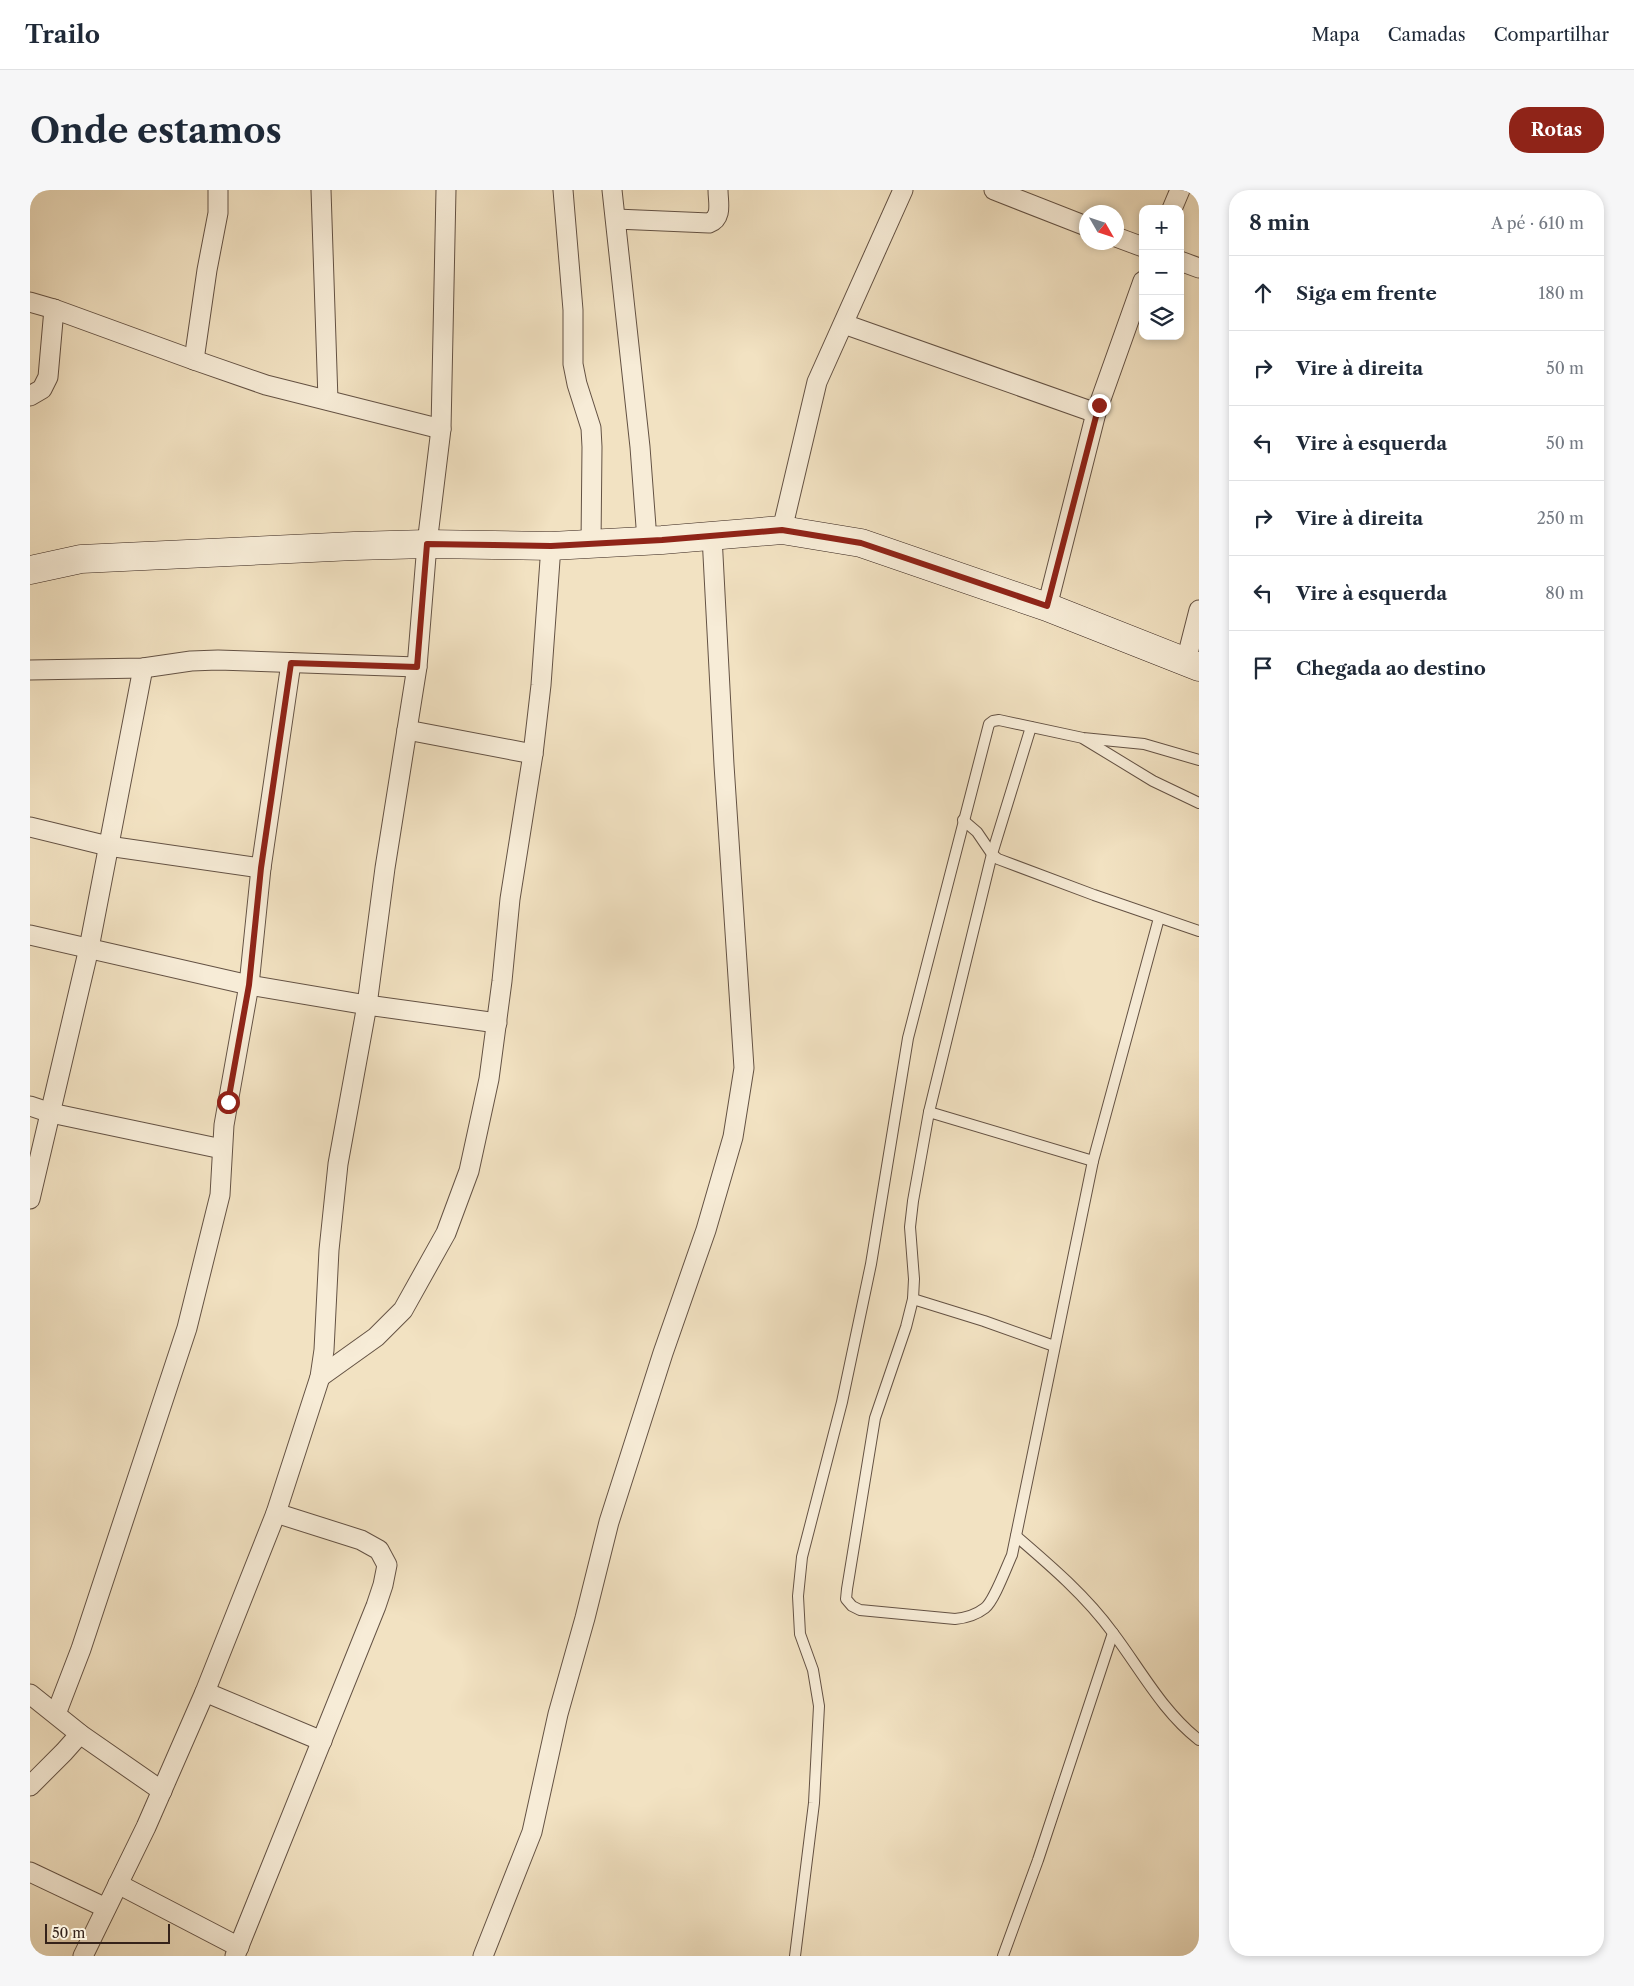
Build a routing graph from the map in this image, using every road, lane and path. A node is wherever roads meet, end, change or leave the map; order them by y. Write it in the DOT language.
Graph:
graph roads {
  1 [pos="218,190"];
  2 [pos="321,190"];
  3 [pos="446,190"];
  4 [pos="563,190"];
  5 [pos="612,190"];
  6 [pos="718,190"];
  7 [pos="903,190"];
  8 [pos="994,190"];
  9 [pos="1180,190"];
  10 [pos="1174,205"];
  11 [pos="616,219"];
  12 [pos="1079,223"];
  13 [pos="1124,240"];
  14 [pos="1139,246"];
  15 [pos="1184,263"];
  16 [pos="1199,268"];
  17 [pos="1139,292"];
  18 [pos="30,302"];
  19 [pos="54,309"];
  20 [pos="844,324"];
  21 [pos="194,360"];
  22 [pos="30,396"];
  23 [pos="328,400"];
  24 [pos="1096,413"];
  25 [pos="441,429"];
  26 [pos="782,530"];
  27 [pos="712,536"];
  28 [pos="618,542"];
  29 [pos="427,544"];
  30 [pos="551,546"];
  31 [pos="30,570"];
  32 [pos="1047,606"];
  33 [pos="1199,610"];
  34 [pos="291,663"];
  35 [pos="1192,664"];
  36 [pos="417,667"];
  37 [pos="143,668"];
  38 [pos="30,670"];
  39 [pos="1031,727"];
  40 [pos="407,730"];
  41 [pos="1083,738"];
  42 [pos="533,754"];
  43 [pos="1199,760"];
  44 [pos="1199,802"];
  45 [pos="963,820"];
  46 [pos="30,827"];
  47 [pos="108,846"];
  48 [pos="992,854"];
  49 [pos="261,868"];
  50 [pos="1159,918"];
  51 [pos="1199,931"];
  52 [pos="30,935"];
  53 [pos="89,948"];
  54 [pos="249,985"];
  55 [pos="367,1005"];
  56 [pos="497,1023"];
  57 [pos="30,1106"];
  58 [pos="929,1112"];
  59 [pos="51,1113"];
  60 [pos="222,1150"];
  61 [pos="1093,1161"];
  62 [pos="30,1199"];
  63 [pos="913,1299"];
  64 [pos="1054,1346"];
  65 [pos="320,1377"];
  66 [pos="276,1513"];
  67 [pos="1016,1536"];
  68 [pos="1113,1633"];
  69 [pos="204,1692"];
  70 [pos="30,1694"];
  71 [pos="56,1714"];
  72 [pos="80,1734"];
  73 [pos="1199,1740"];
  74 [pos="322,1741"];
  75 [pos="30,1786"];
  76 [pos="162,1791"];
  77 [pos="30,1872"];
  78 [pos="118,1884"];
  79 [pos="106,1908"];
  80 [pos="237,1952"];
  81 [pos="83,1956"];
  82 [pos="483,1956"];
  83 [pos="795,1956"];
  84 [pos="1003,1956"];
  1 -- 21 [label="street"];
  2 -- 23 [label="street"];
  3 -- 25 [label="street"];
  4 -- 28 [label="street"];
  5 -- 11 [label="street"];
  6 -- 11 [label="street"];
  7 -- 20 [label="street"];
  8 -- 12 [label="street"];
  9 -- 10 [label="street"];
  11 -- 28 [label="street"];
  13 -- 14 [label="street"];
  15 -- 16 [label="street"];
  17 -- 24 [label="street"];
  18 -- 19 [label="street"];
  19 -- 21 [label="street"];
  19 -- 22 [label="street"];
  20 -- 24 [label="street"];
  20 -- 26 [label="street"];
  21 -- 23 [label="street"];
  23 -- 25 [label="street"];
  24 -- 32 [label="street"];
  25 -- 29 [label="street"];
  26 -- 27 [label="street"];
  26 -- 32 [label="street"];
  27 -- 28 [label="street"];
  27 -- 82 [label="street"];
  28 -- 30 [label="street"];
  29 -- 30 [label="street"];
  29 -- 31 [label="street"];
  29 -- 36 [label="street"];
  30 -- 42 [label="street"];
  32 -- 35 [label="street"];
  33 -- 35 [label="street"];
  34 -- 36 [label="street"];
  34 -- 37 [label="street"];
  34 -- 49 [label="street"];
  36 -- 40 [label="street"];
  37 -- 38 [label="street"];
  37 -- 47 [label="street"];
  39 -- 41 [label="lane"];
  39 -- 45 [label="lane"];
  39 -- 48 [label="lane"];
  40 -- 42 [label="street"];
  40 -- 55 [label="street"];
  41 -- 43 [label="lane"];
  41 -- 44 [label="lane"];
  42 -- 56 [label="street"];
  45 -- 48 [label="lane"];
  45 -- 83 [label="lane"];
  46 -- 47 [label="street"];
  47 -- 49 [label="street"];
  47 -- 53 [label="street"];
  48 -- 50 [label="lane"];
  48 -- 58 [label="lane"];
  49 -- 54 [label="street"];
  50 -- 51 [label="lane"];
  50 -- 61 [label="lane"];
  52 -- 53 [label="street"];
  53 -- 54 [label="street"];
  53 -- 59 [label="street"];
  54 -- 55 [label="street"];
  54 -- 60 [label="street"];
  55 -- 56 [label="street"];
  55 -- 65 [label="street"];
  56 -- 65 [label="street"];
  57 -- 59 [label="street"];
  58 -- 61 [label="lane"];
  58 -- 63 [label="lane"];
  59 -- 60 [label="street"];
  59 -- 62 [label="street"];
  60 -- 71 [label="street"];
  61 -- 64 [label="lane"];
  63 -- 64 [label="lane"];
  63 -- 67 [label="lane"];
  64 -- 67 [label="lane"];
  65 -- 66 [label="street"];
  66 -- 69 [label="street"];
  66 -- 74 [label="street"];
  67 -- 68 [label="lane"];
  68 -- 73 [label="lane"];
  68 -- 84 [label="lane"];
  69 -- 74 [label="street"];
  69 -- 76 [label="street"];
  70 -- 71 [label="street"];
  71 -- 72 [label="street"];
  72 -- 75 [label="street"];
  72 -- 76 [label="street"];
  74 -- 80 [label="street"];
  76 -- 78 [label="street"];
  77 -- 79 [label="street"];
  78 -- 79 [label="street"];
  78 -- 80 [label="street"];
  79 -- 81 [label="street"];
}
